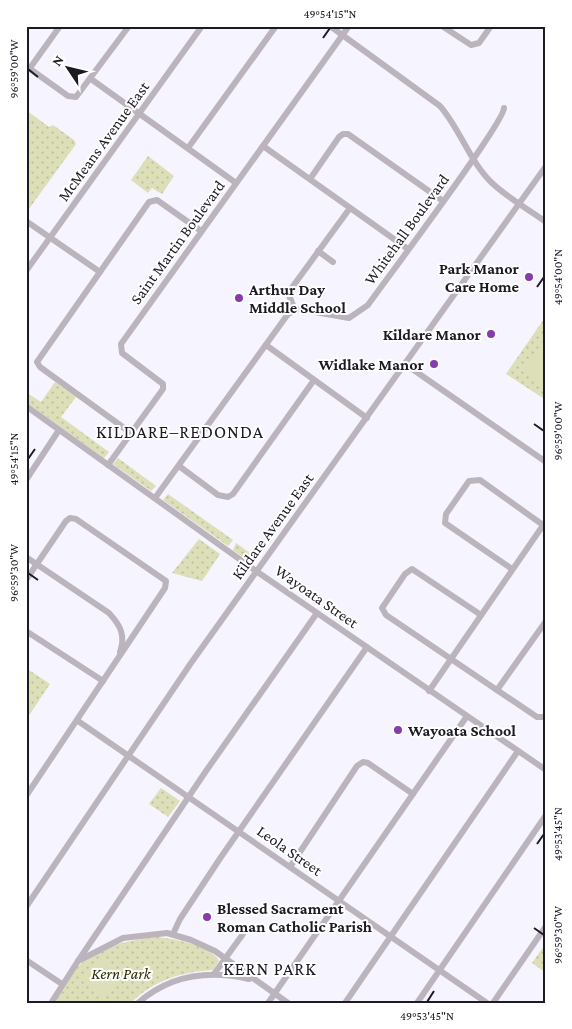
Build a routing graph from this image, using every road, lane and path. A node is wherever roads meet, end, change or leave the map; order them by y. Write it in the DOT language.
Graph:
graph roads {
  1 [pos="60,26"];
  2 [pos="129,26"];
  3 [pos="202,26"];
  4 [pos="276,26"];
  5 [pos="330,26"];
  6 [pos="349,26"];
  7 [pos="442,26"];
  8 [pos="491,26"];
  9 [pos="342,35"];
  10 [pos="28,67"];
  11 [pos="91,79"];
  12 [pos="504,108"];
  13 [pos="139,114"];
  14 [pos="263,146"];
  15 [pos="188,148"];
  16 [pos="474,158"];
  17 [pos="546,166"];
  18 [pos="310,179"];
  19 [pos="236,183"];
  20 [pos="442,201"];
  21 [pos="520,203"];
  22 [pos="350,208"];
  23 [pos="26,221"];
  24 [pos="546,222"];
  25 [pos="201,231"];
  26 [pos="51,237"];
  27 [pos="408,249"];
  28 [pos="318,251"];
  29 [pos="333,262"];
  30 [pos="26,271"];
  31 [pos="100,272"];
  32 [pos="295,310"];
  33 [pos="266,345"];
  34 [pos="405,364"];
  35 [pos="314,380"];
  36 [pos="26,406"];
  37 [pos="367,418"];
  38 [pos="59,430"];
  39 [pos="131,433"];
  40 [pos="546,462"];
  41 [pos="108,465"];
  42 [pos="178,466"];
  43 [pos="27,478"];
  44 [pos="155,498"];
  45 [pos="544,523"];
  46 [pos="26,557"];
  47 [pos="37,564"];
  48 [pos="512,569"];
  49 [pos="256,571"];
  50 [pos="26,580"];
  51 [pos="317,613"];
  52 [pos="481,615"];
  53 [pos="546,621"];
  54 [pos="26,631"];
  55 [pos="367,647"];
  56 [pos="118,658"];
  57 [pos="451,658"];
  58 [pos="103,681"];
  59 [pos="429,690"];
  60 [pos="497,690"];
  61 [pos="467,716"];
  62 [pos="546,717"];
  63 [pos="78,721"];
  64 [pos="518,751"];
  65 [pos="128,755"];
  66 [pos="546,770"];
  67 [pos="413,794"];
  68 [pos="26,796"];
  69 [pos="189,798"];
  70 [pos="546,815"];
  71 [pos="239,832"];
  72 [pos="290,867"];
  73 [pos="340,900"];
  74 [pos="26,907"];
  75 [pos="546,926"];
  76 [pos="173,934"];
  77 [pos="243,934"];
  78 [pos="391,936"];
  79 [pos="226,959"];
  80 [pos="26,960"];
  81 [pos="78,961"];
  82 [pos="440,970"];
  83 [pos="214,974"];
  84 [pos="253,980"];
  85 [pos="62,984"];
  86 [pos="274,994"];
  87 [pos="50,1003"];
  88 [pos="138,1003"];
  89 [pos="268,1003"];
  90 [pos="288,1003"];
  91 [pos="344,1003"];
  92 [pos="417,1003"];
  93 [pos="487,1003"];
  94 [pos="493,1003"];
  1 -- 10 [label="street"];
  2 -- 11 [label="street"];
  3 -- 13 [label="street, McMeans Avenue East"];
  4 -- 15 [label="street"];
  5 -- 9 [label="street"];
  6 -- 9 [label="street, Saint Martin Boulevard"];
  7 -- 8 [label="street"];
  9 -- 14 [label="street, Saint Martin Boulevard"];
  9 -- 16 [label="street"];
  10 -- 11 [label="street"];
  11 -- 13 [label="street"];
  12 -- 16 [label="street, Whitehall Boulevard"];
  13 -- 15 [label="street"];
  13 -- 26 [label="street, McMeans Avenue East"];
  14 -- 18 [label="street"];
  14 -- 19 [label="street, Saint Martin Boulevard"];
  15 -- 19 [label="street"];
  16 -- 20 [label="street, Whitehall Boulevard"];
  16 -- 21 [label="street"];
  17 -- 21 [label="street, Kildare Avenue East"];
  18 -- 20 [label="street"];
  18 -- 22 [label="street"];
  19 -- 25 [label="street, Saint Martin Boulevard"];
  20 -- 27 [label="street, Whitehall Boulevard"];
  21 -- 24 [label="street"];
  21 -- 34 [label="street, Kildare Avenue East"];
  22 -- 27 [label="street"];
  22 -- 28 [label="street"];
  23 -- 26 [label="street"];
  25 -- 31 [label="street"];
  25 -- 39 [label="street, Saint Martin Boulevard"];
  26 -- 30 [label="street, McMeans Avenue East"];
  26 -- 31 [label="street"];
  27 -- 32 [label="street, Whitehall Boulevard"];
  28 -- 29 [label="street"];
  28 -- 32 [label="street"];
  31 -- 39 [label="street"];
  32 -- 33 [label="street"];
  33 -- 35 [label="street"];
  33 -- 42 [label="street"];
  34 -- 37 [label="street, Kildare Avenue East"];
  34 -- 40 [label="street"];
  35 -- 37 [label="street"];
  35 -- 42 [label="street"];
  36 -- 38 [label="street, Wayoata Street"];
  37 -- 49 [label="street, Kildare Avenue East"];
  38 -- 41 [label="street, Wayoata Street"];
  38 -- 43 [label="street"];
  39 -- 41 [label="street, Saint Martin Boulevard"];
  41 -- 44 [label="street, Wayoata Street"];
  42 -- 44 [label="street"];
  44 -- 49 [label="street, Wayoata Street"];
  45 -- 48 [label="street"];
  45 -- 48 [label="street"];
  46 -- 47 [label="street"];
  47 -- 50 [label="street"];
  47 -- 56 [label="street"];
  47 -- 56 [label="street"];
  48 -- 52 [label="street"];
  49 -- 51 [label="street, Wayoata Street"];
  49 -- 65 [label="street, Kildare Avenue East"];
  51 -- 55 [label="street, Wayoata Street"];
  51 -- 69 [label="street"];
  52 -- 57 [label="street"];
  52 -- 57 [label="street"];
  53 -- 60 [label="street"];
  54 -- 58 [label="street"];
  55 -- 59 [label="street, Wayoata Street"];
  55 -- 71 [label="street"];
  56 -- 58 [label="street"];
  57 -- 59 [label="street"];
  57 -- 60 [label="street"];
  58 -- 63 [label="street"];
  59 -- 61 [label="street, Wayoata Street"];
  60 -- 62 [label="street"];
  61 -- 64 [label="street, Wayoata Street"];
  61 -- 67 [label="street"];
  63 -- 65 [label="street, Leola Street"];
  63 -- 68 [label="street"];
  64 -- 66 [label="street, Wayoata Street"];
  64 -- 78 [label="street"];
  65 -- 69 [label="street, Leola Street"];
  65 -- 74 [label="street, Kildare Avenue East"];
  67 -- 72 [label="street"];
  67 -- 73 [label="street"];
  69 -- 71 [label="street, Leola Street"];
  69 -- 81 [label="street"];
  70 -- 82 [label="street"];
  71 -- 72 [label="street, Leola Street"];
  71 -- 76 [label="street"];
  72 -- 73 [label="street, Leola Street"];
  73 -- 78 [label="street, Leola Street"];
  73 -- 86 [label="street"];
  75 -- 94 [label="street"];
  76 -- 79 [label="street"];
  76 -- 81 [label="street"];
  77 -- 79 [label="street"];
  78 -- 82 [label="street, Leola Street"];
  78 -- 91 [label="street"];
  79 -- 83 [label="street"];
  79 -- 84 [label="street"];
  80 -- 85 [label="street"];
  81 -- 85 [label="street"];
  82 -- 92 [label="street"];
  82 -- 93 [label="street, Leola Street"];
  83 -- 84 [label="street"];
  83 -- 88 [label="street"];
  84 -- 86 [label="street"];
  85 -- 87 [label="street"];
  86 -- 89 [label="street"];
  86 -- 90 [label="street"];
}
